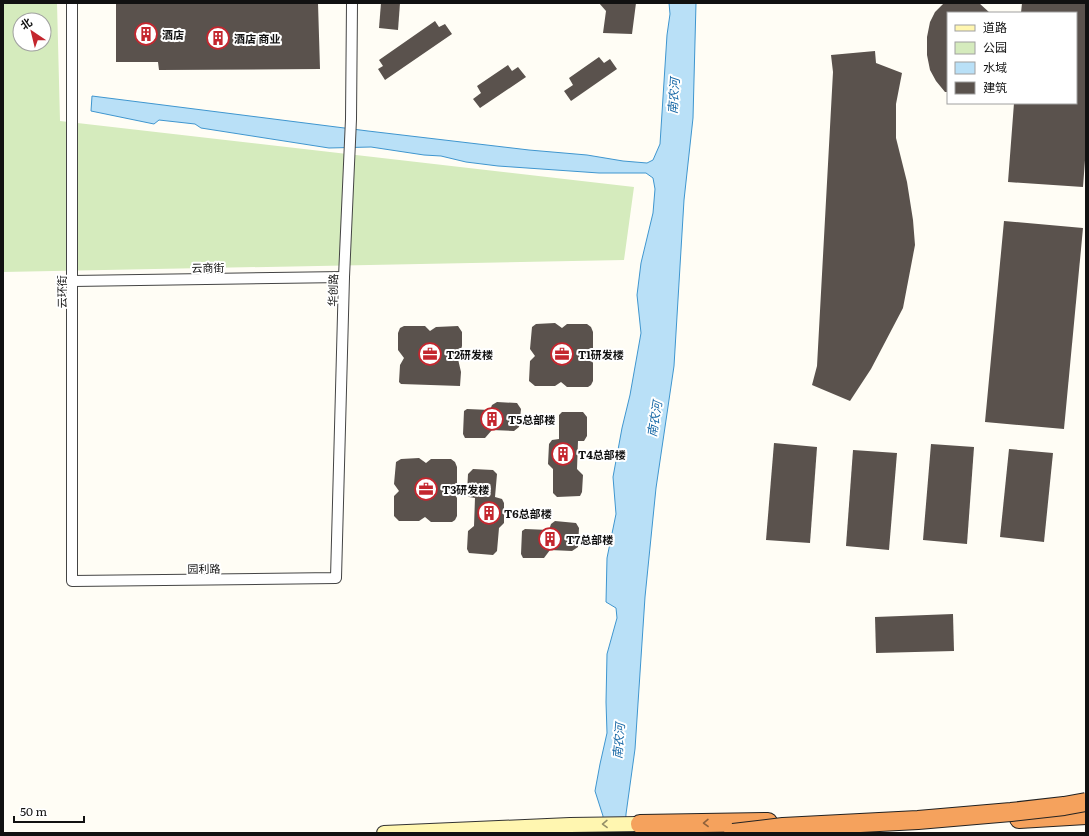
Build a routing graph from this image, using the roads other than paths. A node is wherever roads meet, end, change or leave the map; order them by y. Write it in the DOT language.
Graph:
graph roads {
  1 [pos="72,3"];
  2 [pos="352,3"];
  3 [pos="344,277"];
  4 [pos="73,281"];
  5 [pos="336,578"];
  6 [pos="72,581"];
  7 [pos="1086,802"];
  8 [pos="1086,815"];
  9 [pos="640,824"];
  10 [pos="384,833"];
  11 [pos="733,833"];
  1 -- 4 [label="street, 云环街"];
  2 -- 3 [label="street, 华创路"];
  3 -- 4 [label="street, 云商街"];
  3 -- 5 [label="street, 华创路"];
  4 -- 6 [label="street, 云环街"];
  5 -- 6 [label="street, 园利路"];
  7 -- 11 [label="highway, bridge"];
  8 -- 9 [label="highway, one-way"];
  9 -- 10 [label="street, one-way"];
}
